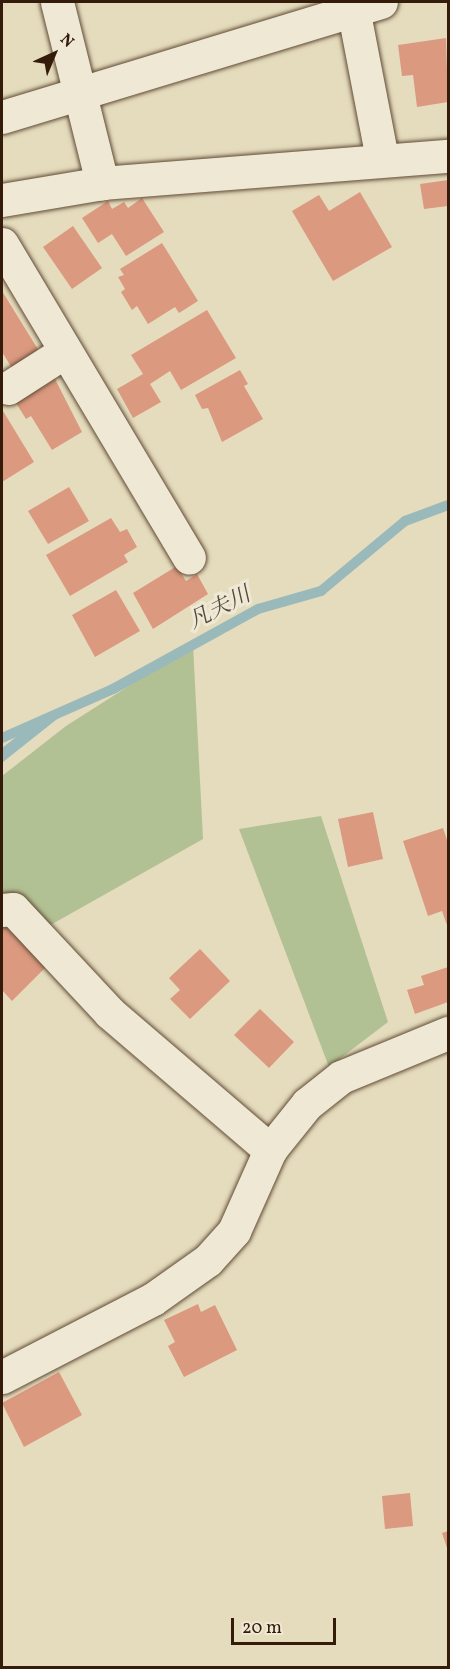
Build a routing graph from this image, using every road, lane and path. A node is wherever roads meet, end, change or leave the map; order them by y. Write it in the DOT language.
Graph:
graph roads {
  1 [pos="57,2"];
  2 [pos="367,5"];
  3 [pos="80,93"];
  4 [pos="2,117"];
  5 [pos="448,156"];
  6 [pos="382,159"];
  7 [pos="102,183"];
  8 [pos="2,200"];
  9 [pos="2,244"];
  10 [pos="64,352"];
  11 [pos="8,388"];
  12 [pos="189,558"];
  13 [pos="2,910"];
  14 [pos="448,1033"];
  15 [pos="270,1150"];
  16 [pos="2,1377"];
  1 -- 3 [label="street"];
  2 -- 3 [label="street"];
  2 -- 6 [label="street"];
  3 -- 4 [label="street"];
  3 -- 7 [label="street"];
  5 -- 6 [label="street"];
  6 -- 7 [label="street"];
  7 -- 8 [label="street"];
  9 -- 10 [label="street"];
  10 -- 11 [label="street"];
  10 -- 12 [label="street"];
  13 -- 15 [label="street"];
  14 -- 15 [label="street"];
  15 -- 16 [label="street"];
}
